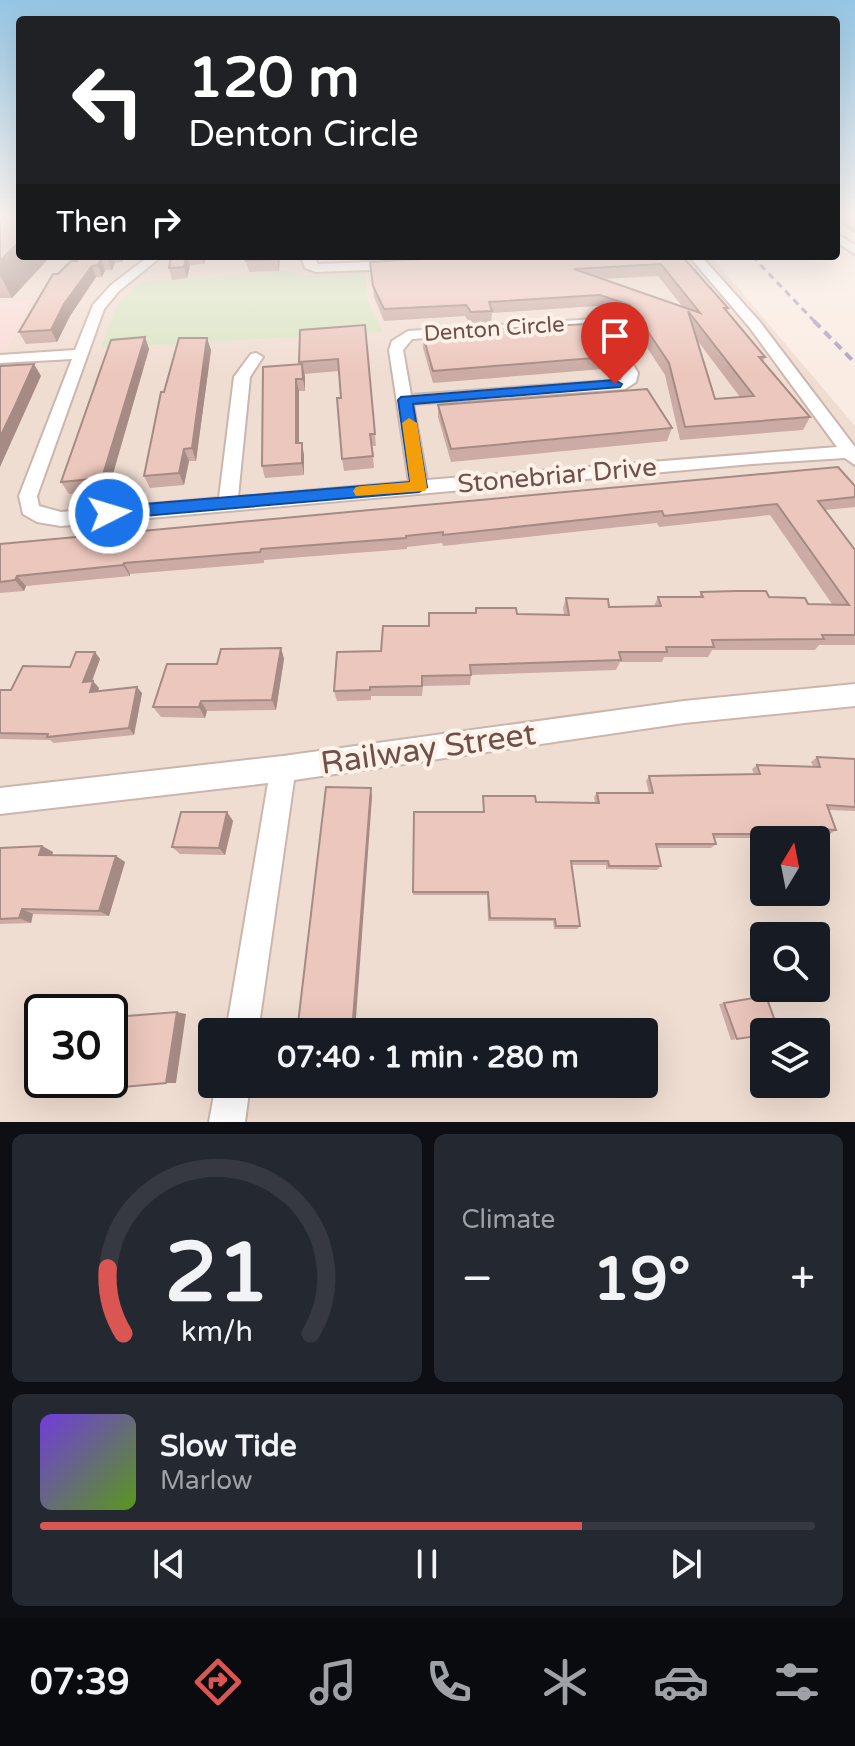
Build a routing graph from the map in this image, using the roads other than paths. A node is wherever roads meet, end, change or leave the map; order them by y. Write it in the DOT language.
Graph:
graph roads {
  1 [pos="141,267"];
  2 [pos="315,267"];
  3 [pos="335,267"];
  4 [pos="705,267"];
  5 [pos="79,354"];
  6 [pos="256,357"];
  7 [pos="0,359"];
  8 [pos="406,400"];
  9 [pos="853,456"];
  10 [pos="419,487"];
  11 [pos="228,503"];
  12 [pos="855,695"];
  13 [pos="283,769"];
  14 [pos="0,801"];
  15 [pos="244,1018"];
  16 [pos="231,1098"];
  17 [pos="227,1122"];
  1 -- 5 [label="street, Stonebriar Drive"];
  2 -- 3 [label="street"];
  4 -- 9 [label="street"];
  5 -- 7 [label="street"];
  5 -- 11 [label="street, Stonebriar Drive"];
  6 -- 11 [label="street"];
  8 -- 8 [label="street, Denton Circle"];
  8 -- 10 [label="street, Denton Circle"];
  9 -- 10 [label="street, Stonebriar Drive"];
  10 -- 11 [label="street, Stonebriar Drive"];
  12 -- 13 [label="street, Railway Street"];
  13 -- 14 [label="street, Railway Street"];
  13 -- 15 [label="street"];
  16 -- 17 [label="street"];
}
